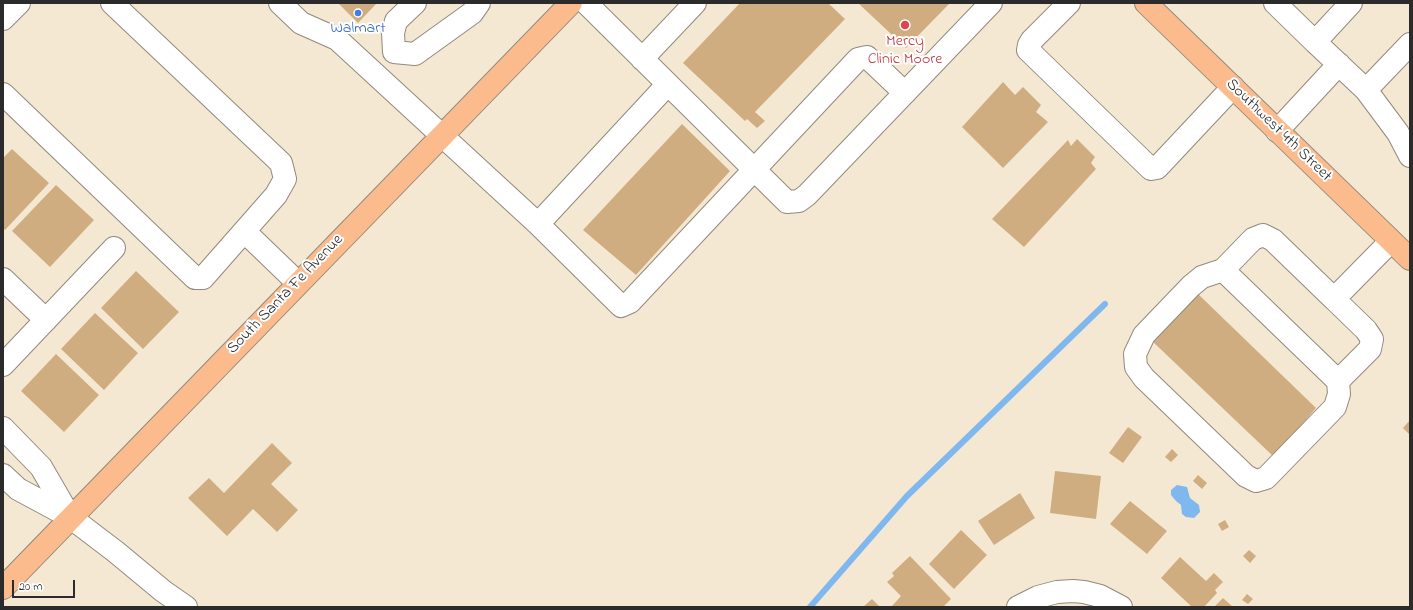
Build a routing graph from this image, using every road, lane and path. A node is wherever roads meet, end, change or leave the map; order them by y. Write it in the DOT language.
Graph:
graph roads {
  1 [pos="19,3"];
  2 [pos="112,3"];
  3 [pos="280,3"];
  4 [pos="415,3"];
  5 [pos="479,3"];
  6 [pos="571,3"];
  7 [pos="586,3"];
  8 [pos="695,3"];
  9 [pos="991,3"];
  10 [pos="1069,3"];
  11 [pos="1275,3"];
  12 [pos="1351,3"];
  13 [pos="1153,6"];
  14 [pos="3,19"];
  15 [pos="1315,42"];
  16 [pos="1410,44"];
  17 [pos="394,52"];
  18 [pos="642,59"];
  19 [pos="1339,64"];
  20 [pos="374,74"];
  21 [pos="668,84"];
  22 [pos="1233,87"];
  23 [pos="1366,90"];
  24 [pos="904,93"];
  25 [pos="3,94"];
  26 [pos="1404,127"];
  27 [pos="1277,131"];
  28 [pos="442,135"];
  29 [pos="1410,156"];
  30 [pos="753,169"];
  31 [pos="538,224"];
  32 [pos="245,232"];
  33 [pos="1391,241"];
  34 [pos="114,248"];
  35 [pos="1410,259"];
  36 [pos="1223,270"];
  37 [pos="3,279"];
  38 [pos="298,283"];
  39 [pos="1334,299"];
  40 [pos="46,320"];
  41 [pos="3,365"];
  42 [pos="1338,381"];
  43 [pos="3,428"];
  44 [pos="3,475"];
  45 [pos="70,517"];
  46 [pos="3,588"];
  47 [pos="186,607"];
  48 [pos="1018,607"];
  49 [pos="1121,607"];
  1 -- 14 [label="street"];
  2 -- 32 [label="street"];
  3 -- 20 [label="street"];
  4 -- 17 [label="street"];
  5 -- 17 [label="street"];
  6 -- 28 [label="main road, South Santa Fe Avenue"];
  7 -- 18 [label="street"];
  8 -- 18 [label="street"];
  9 -- 24 [label="street"];
  10 -- 22 [label="street"];
  11 -- 15 [label="street"];
  12 -- 15 [label="street"];
  13 -- 22 [label="main road, Southwest 4th Street"];
  15 -- 19 [label="street"];
  16 -- 23 [label="street"];
  17 -- 20 [label="street"];
  18 -- 21 [label="street"];
  19 -- 23 [label="street"];
  19 -- 27 [label="street"];
  20 -- 28 [label="street"];
  21 -- 30 [label="street"];
  21 -- 31 [label="street"];
  22 -- 27 [label="main road, Southwest 4th Street"];
  23 -- 26 [label="street"];
  24 -- 30 [label="street"];
  24 -- 30 [label="street"];
  25 -- 32 [label="street"];
  26 -- 29 [label="street"];
  27 -- 33 [label="main road, Southwest 4th Street"];
  28 -- 31 [label="street"];
  28 -- 38 [label="main road, South Santa Fe Avenue"];
  30 -- 31 [label="street"];
  32 -- 38 [label="street"];
  33 -- 35 [label="main road, Southwest 4th Street"];
  33 -- 39 [label="street"];
  34 -- 40 [label="street"];
  36 -- 39 [label="street"];
  36 -- 42 [label="street"];
  36 -- 42 [label="street"];
  37 -- 40 [label="street"];
  38 -- 45 [label="main road, South Santa Fe Avenue"];
  39 -- 42 [label="street"];
  40 -- 41 [label="street"];
  43 -- 45 [label="street"];
  44 -- 45 [label="street"];
  45 -- 46 [label="main road, South Santa Fe Avenue"];
  45 -- 47 [label="street"];
  48 -- 49 [label="street"];
}
